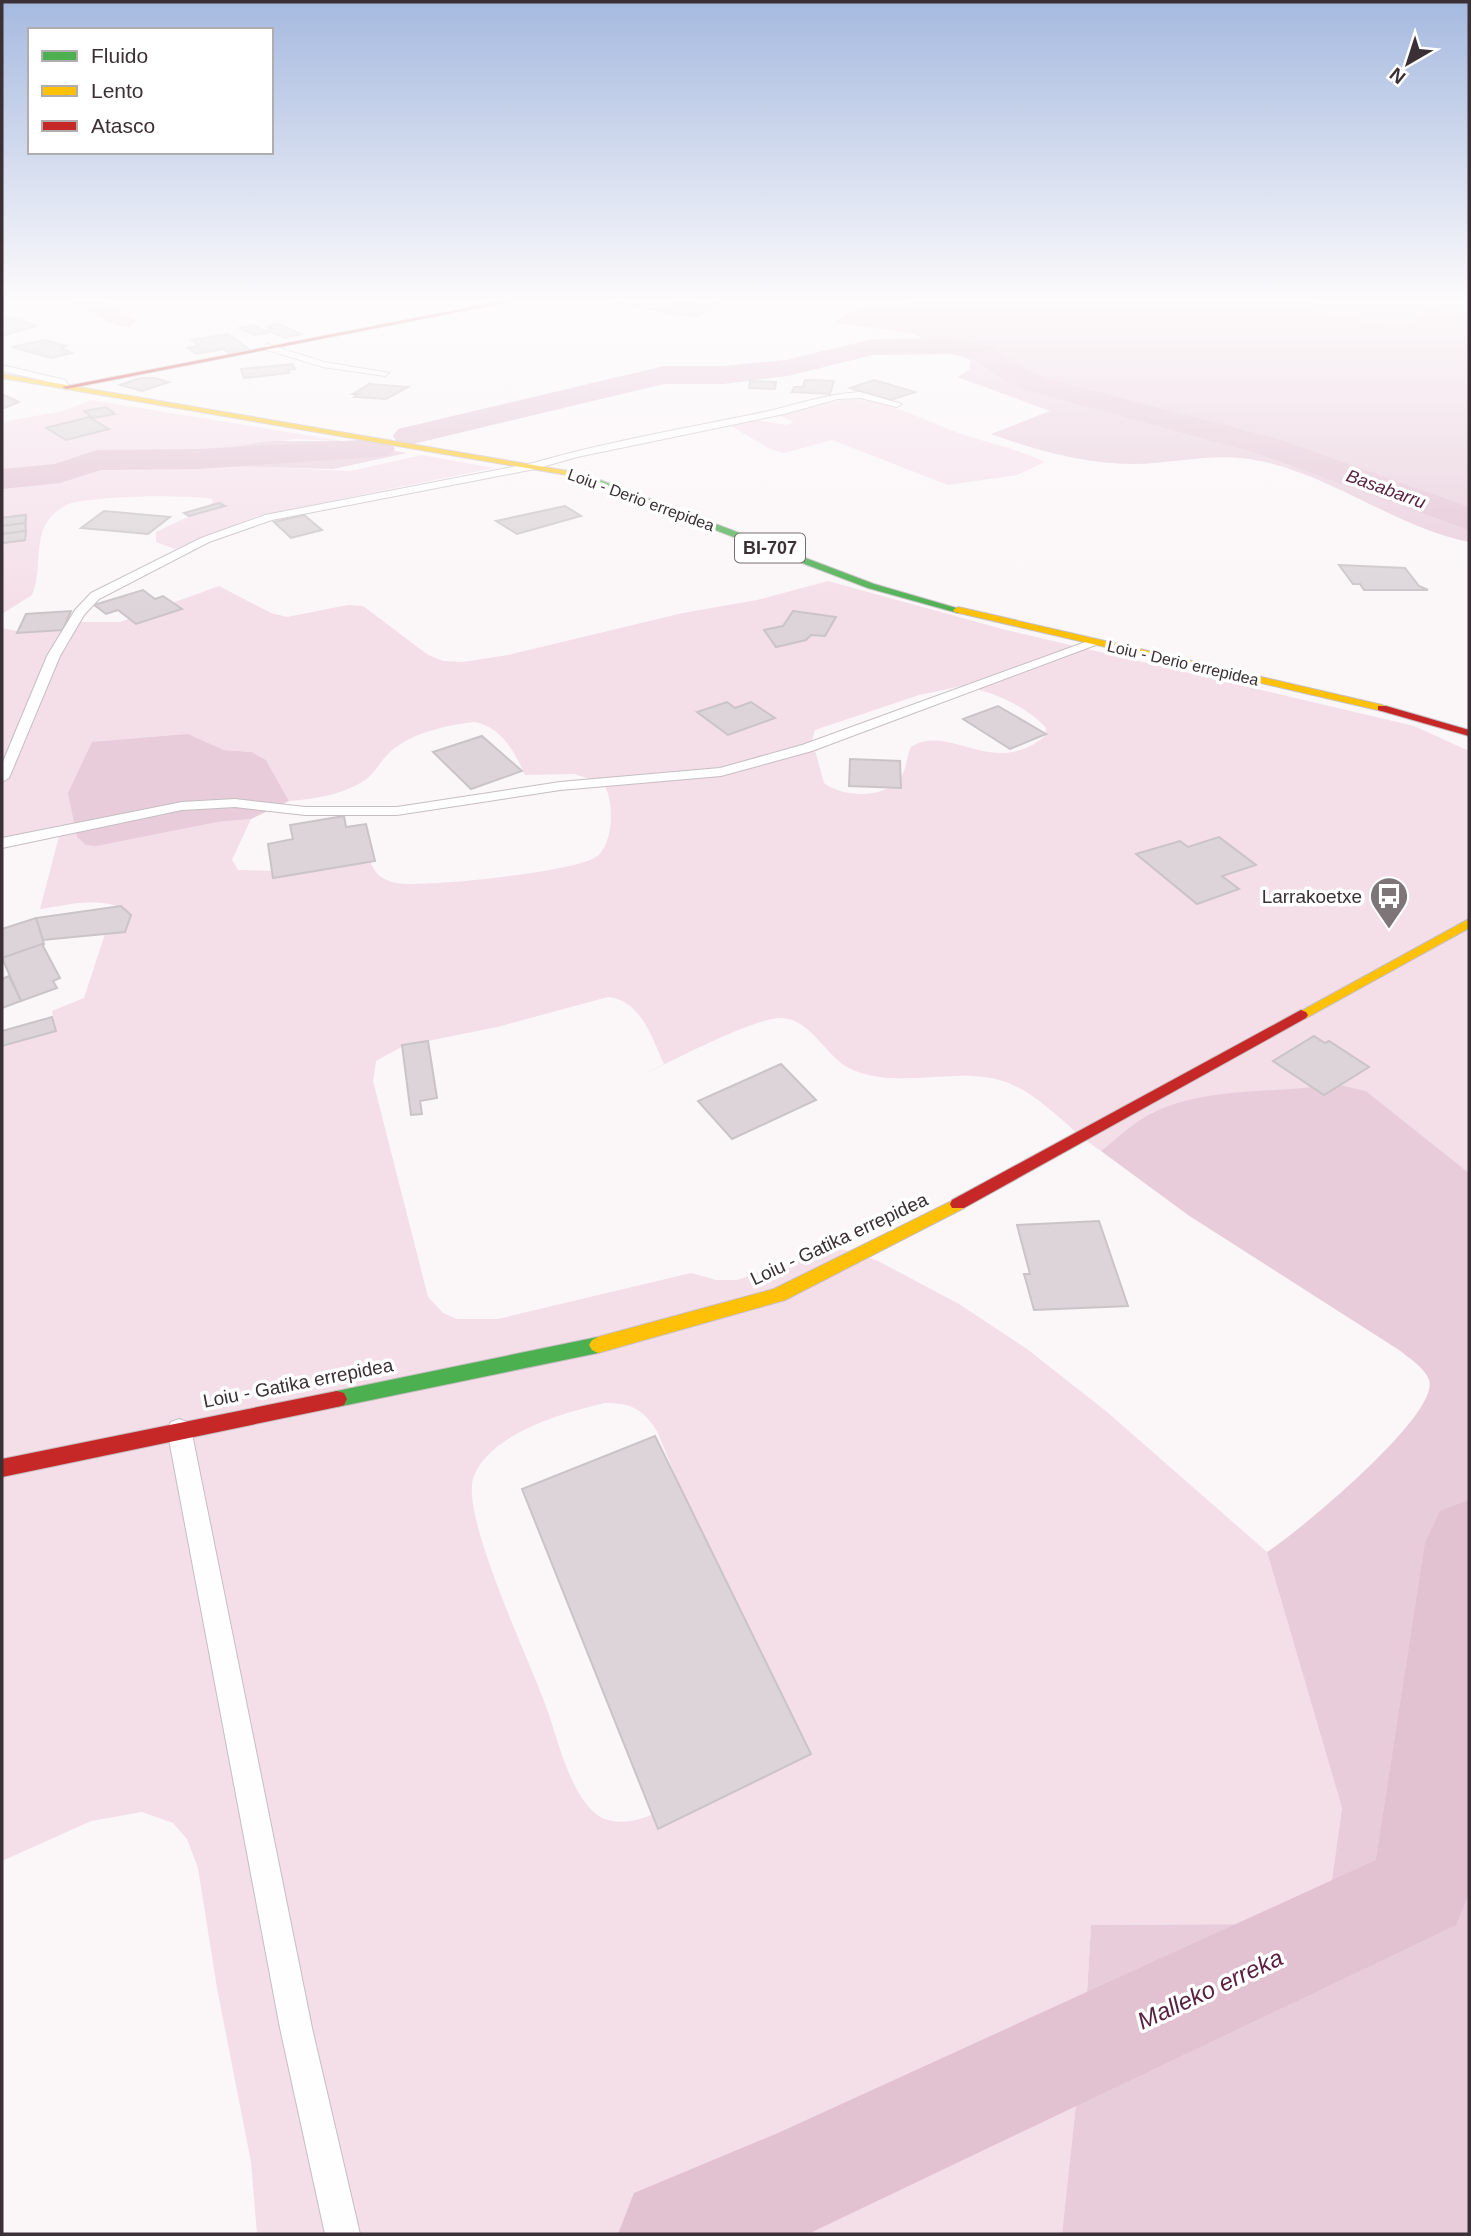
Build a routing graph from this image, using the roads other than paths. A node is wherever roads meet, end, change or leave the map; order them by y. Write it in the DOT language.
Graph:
graph roads {
  1 [pos="169,404"];
  2 [pos="807,404"];
  3 [pos="535,466"];
  4 [pos="1095,643"];
  5 [pos="1469,733"];
  6 [pos="2,778"];
  7 [pos="2,843"];
  8 [pos="1469,923"];
  9 [pos="179,1429"];
  10 [pos="2,1468"];
  11 [pos="343,2234"];
  1 -- 3 [label="main road, Loiu - Derio errepidea / BI-707"];
  2 -- 3 [label="lane"];
  3 -- 4 [label="main road, Loiu - Derio errepidea / BI-707"];
  3 -- 6 [label="lane"];
  4 -- 5 [label="main road, Loiu - Derio errepidea / BI-707"];
  4 -- 7 [label="lane"];
  8 -- 9 [label="main road, Loiu - Gatika errepidea"];
  9 -- 10 [label="main road, Loiu - Gatika errepidea"];
  9 -- 11 [label="lane"];
}
